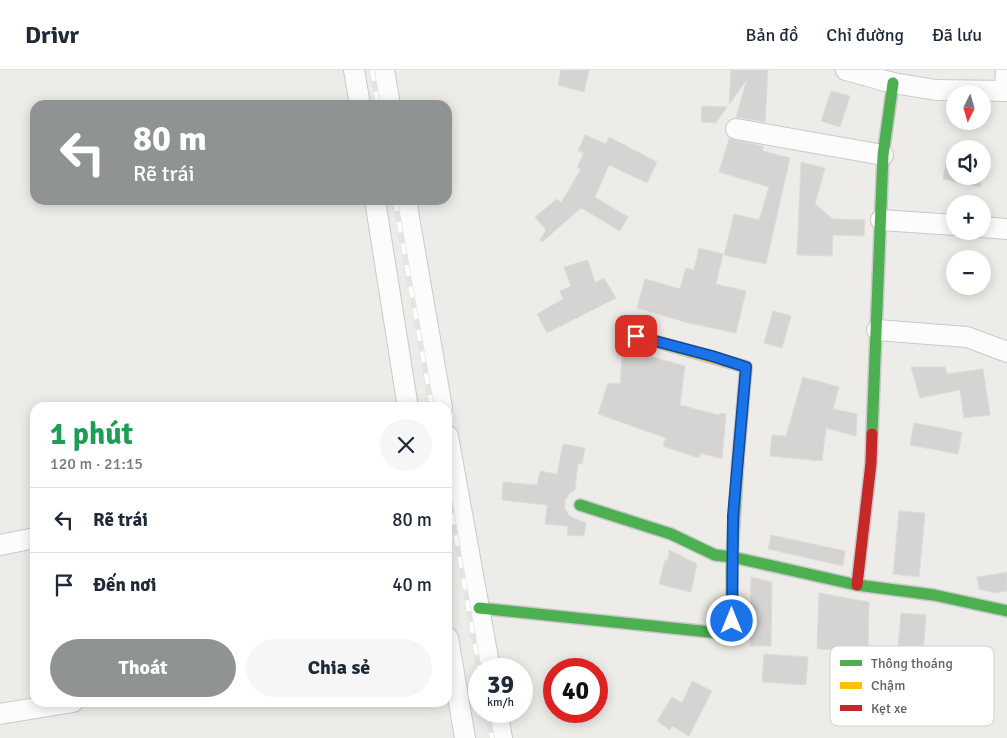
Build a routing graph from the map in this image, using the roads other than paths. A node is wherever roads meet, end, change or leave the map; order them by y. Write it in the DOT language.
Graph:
graph roads {
  1 [pos="354,70"];
  2 [pos="384,70"];
  3 [pos="846,70"];
  4 [pos="1006,70"];
  5 [pos="892,83"];
  6 [pos="1006,91"];
  7 [pos="359,100"];
  8 [pos="389,100"];
  9 [pos="736,130"];
  10 [pos="883,154"];
  11 [pos="376,205"];
  12 [pos="407,205"];
  13 [pos="881,220"];
  14 [pos="946,224"];
  15 [pos="991,228"];
  16 [pos="1007,230"];
  17 [pos="877,330"];
  18 [pos="636,336"];
  19 [pos="1007,352"];
  20 [pos="407,402"];
  21 [pos="441,402"];
  22 [pos="452,458"];
  23 [pos="580,505"];
  24 [pos="30,539"];
  25 [pos="0,545"];
  26 [pos="732,557"];
  27 [pos="857,585"];
  28 [pos="479,608"];
  29 [pos="1007,610"];
  30 [pos="488,658"];
  31 [pos="452,662"];
  32 [pos="43,707"];
  33 [pos="0,714"];
  34 [pos="499,723"];
  35 [pos="465,738"];
  36 [pos="502,738"];
  1 -- 7 [label="street"];
  2 -- 8 [label="street"];
  3 -- 5 [label="street"];
  4 -- 6 [label="street"];
  5 -- 6 [label="street"];
  5 -- 10 [label="street"];
  9 -- 10 [label="street"];
  10 -- 13 [label="street"];
  11 -- 20 [label="street"];
  12 -- 21 [label="street"];
  13 -- 14 [label="street"];
  13 -- 17 [label="street"];
  15 -- 16 [label="street"];
  17 -- 19 [label="street"];
  17 -- 27 [label="street"];
  18 -- 26 [label="street"];
  22 -- 28 [label="street"];
  23 -- 26 [label="street"];
  24 -- 25 [label="street"];
  26 -- 27 [label="street"];
  26 -- 28 [label="street"];
  27 -- 29 [label="street"];
  28 -- 30 [label="street"];
  31 -- 35 [label="street"];
  32 -- 33 [label="street"];
  34 -- 36 [label="street"];
}
